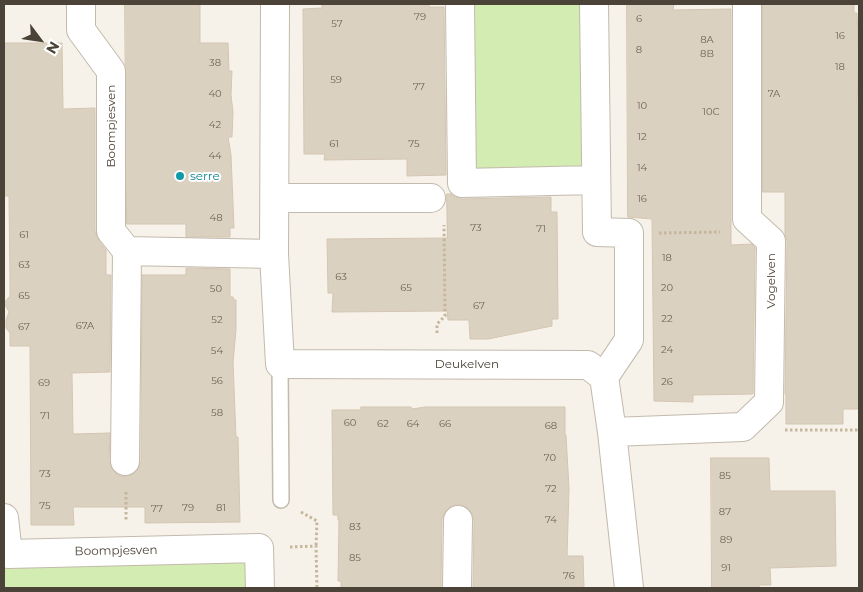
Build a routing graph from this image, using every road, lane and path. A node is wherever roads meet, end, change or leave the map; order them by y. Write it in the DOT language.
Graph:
graph roads {
  1 [pos="81,4"];
  2 [pos="274,4"];
  3 [pos="460,4"];
  4 [pos="594,4"];
  5 [pos="747,4"];
  6 [pos="596,180"];
  7 [pos="275,198"];
  8 [pos="438,208"];
  9 [pos="761,232"];
  10 [pos="629,233"];
  11 [pos="127,252"];
  12 [pos="274,254"];
  13 [pos="280,364"];
  14 [pos="437,364"];
  15 [pos="604,377"];
  16 [pos="753,416"];
  17 [pos="859,430"];
  18 [pos="612,432"];
  19 [pos="125,461"];
  20 [pos="281,500"];
  21 [pos="4,518"];
  22 [pos="458,520"];
  23 [pos="259,548"];
  24 [pos="127,551"];
  25 [pos="260,588"];
  26 [pos="317,588"];
  27 [pos="457,588"];
  28 [pos="629,588"];
  1 -- 11 [label="street, Boompjesven"];
  2 -- 7 [label="street"];
  3 -- 6 [label="street"];
  4 -- 6 [label="street"];
  5 -- 9 [label="street, Vogelven"];
  6 -- 10 [label="street"];
  7 -- 8 [label="street"];
  7 -- 12 [label="street"];
  8 -- 14 [label="path"];
  9 -- 10 [label="path"];
  9 -- 16 [label="street, Vogelven"];
  10 -- 15 [label="street"];
  11 -- 12 [label="street"];
  11 -- 19 [label="street"];
  12 -- 13 [label="street"];
  13 -- 14 [label="street, Deukelven"];
  13 -- 20 [label="lane"];
  14 -- 15 [label="street, Deukelven"];
  15 -- 18 [label="street"];
  16 -- 17 [label="path"];
  16 -- 18 [label="street, Vogelven"];
  18 -- 28 [label="street"];
  19 -- 24 [label="path"];
  21 -- 24 [label="street, Boompjesven"];
  22 -- 27 [label="street"];
  23 -- 24 [label="street, Boompjesven"];
  23 -- 25 [label="street"];
  23 -- 26 [label="path"];
}
